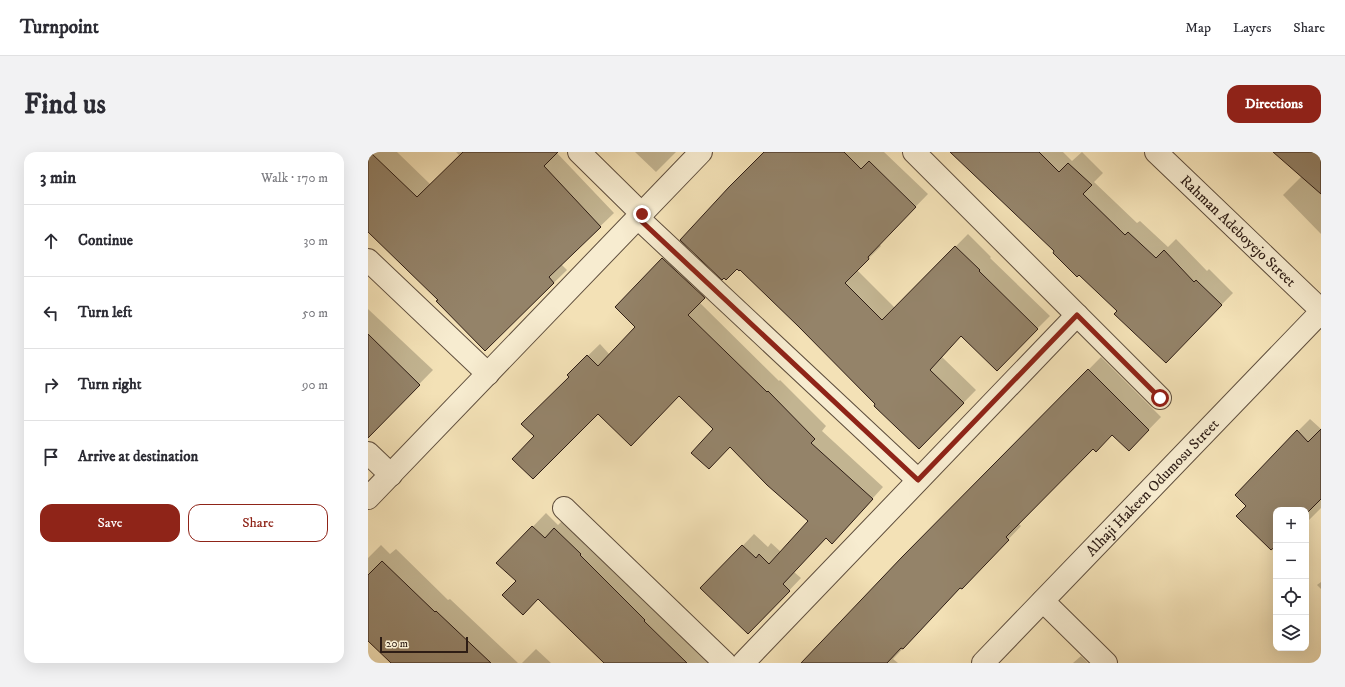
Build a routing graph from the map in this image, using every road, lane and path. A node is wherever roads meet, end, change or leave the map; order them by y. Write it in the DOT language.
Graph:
graph roads {
  1 [pos="579,152"];
  2 [pos="701,152"];
  3 [pos="914,152"];
  4 [pos="1156,152"];
  5 [pos="640,216"];
  6 [pos="368,260"];
  7 [pos="1321,311"];
  8 [pos="1077,315"];
  9 [pos="488,374"];
  10 [pos="1160,398"];
  11 [pos="368,453"];
  12 [pos="391,474"];
  13 [pos="918,480"];
  14 [pos="368,498"];
  15 [pos="564,508"];
  16 [pos="1043,601"];
  17 [pos="725,663"];
  18 [pos="743,663"];
  19 [pos="983,663"];
  20 [pos="1106,663"];
  1 -- 5 [label="street"];
  2 -- 5 [label="street"];
  3 -- 8 [label="street"];
  4 -- 7 [label="street, Rahman Adeboyejo Street"];
  5 -- 9 [label="street"];
  5 -- 13 [label="street"];
  6 -- 9 [label="street"];
  7 -- 16 [label="street, Alhaji Hakeen Odumosu Street"];
  8 -- 10 [label="street"];
  8 -- 13 [label="street"];
  9 -- 12 [label="street"];
  11 -- 12 [label="street"];
  12 -- 14 [label="street"];
  13 -- 18 [label="street"];
  15 -- 17 [label="street"];
  16 -- 19 [label="street, Alhaji Hakeen Odumosu Street"];
  16 -- 20 [label="street"];
}
